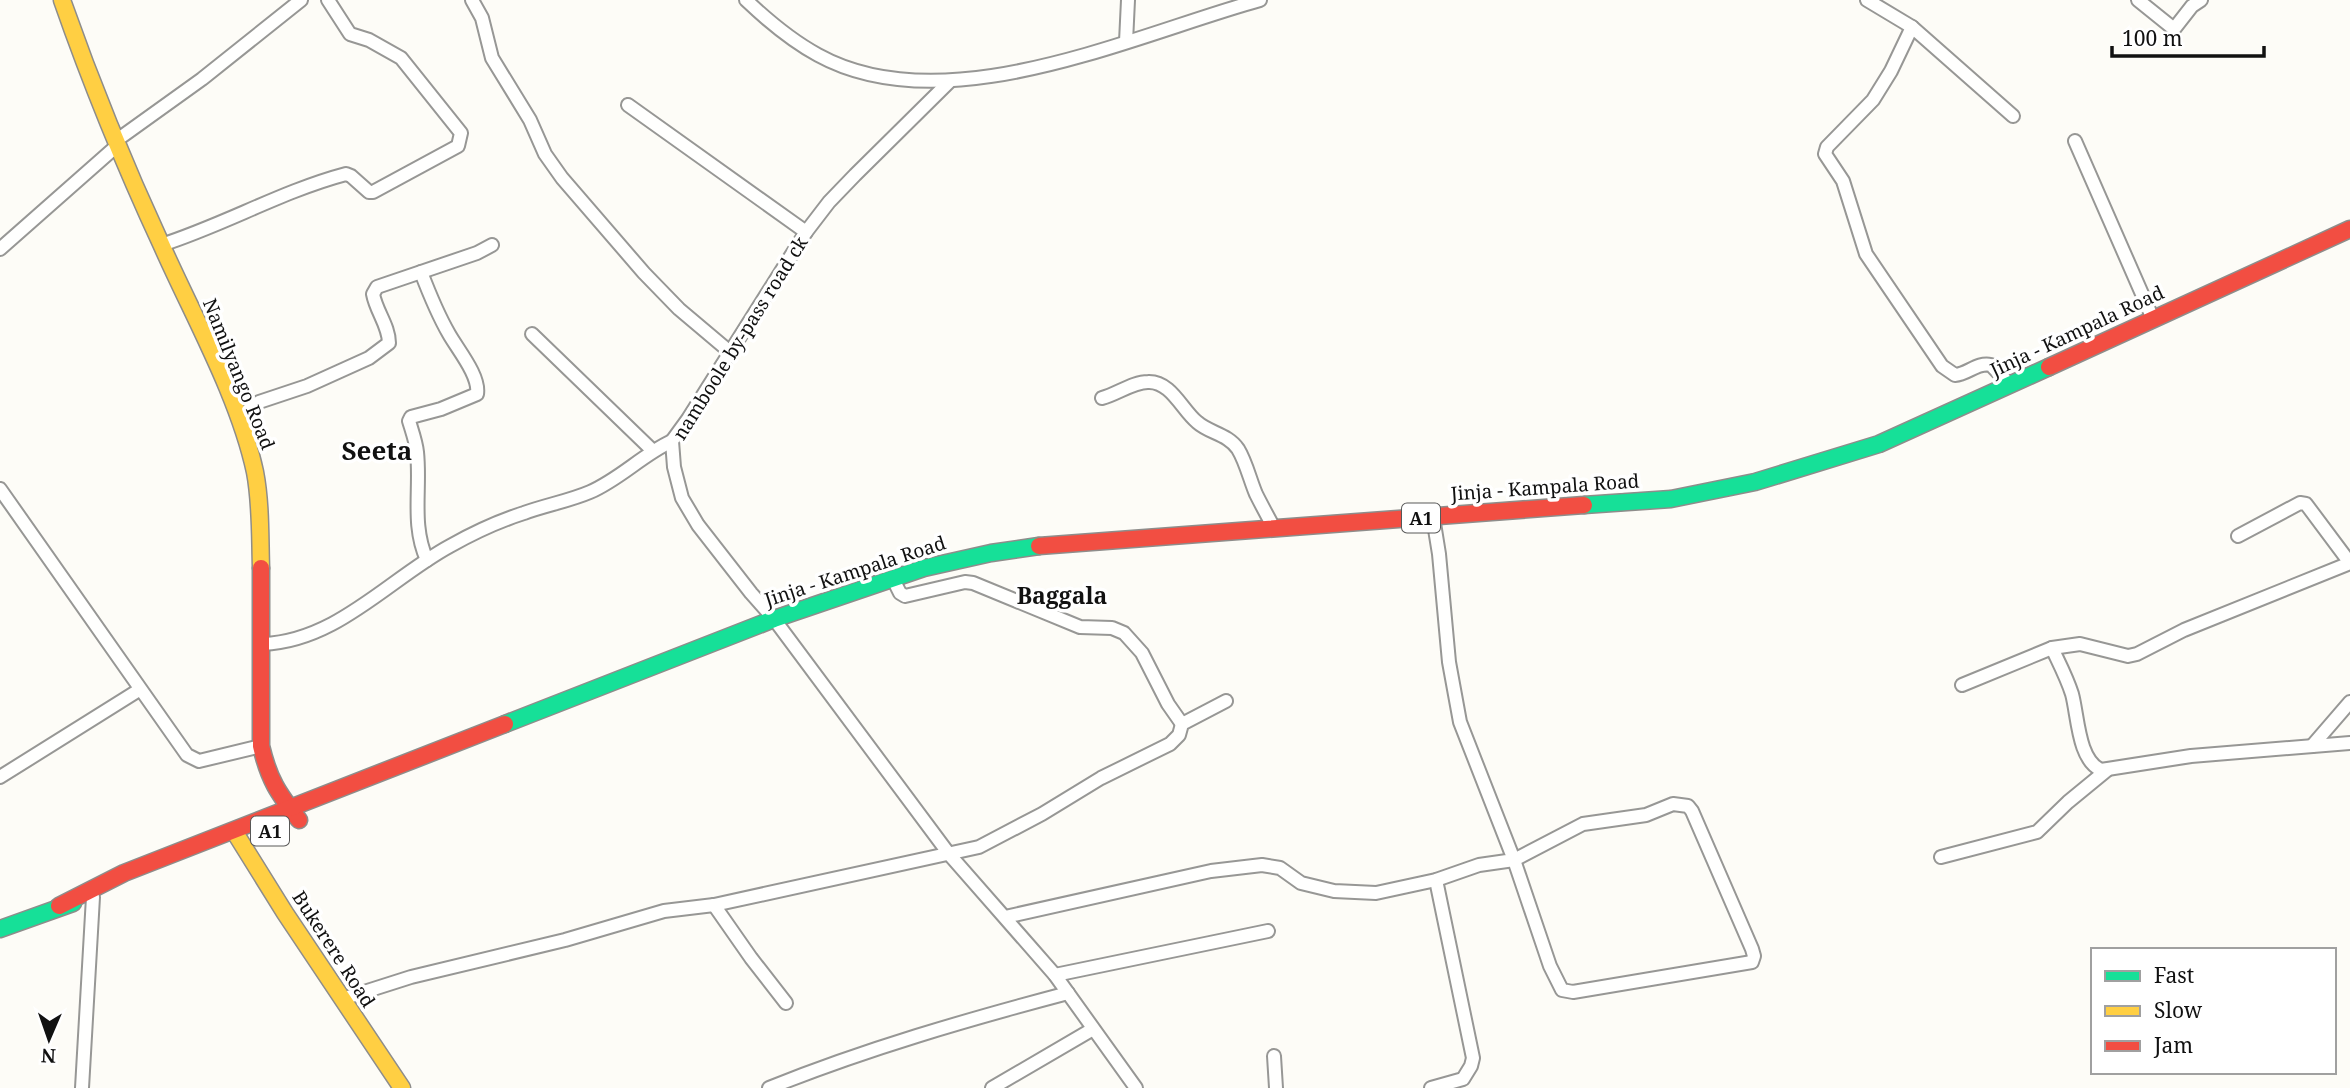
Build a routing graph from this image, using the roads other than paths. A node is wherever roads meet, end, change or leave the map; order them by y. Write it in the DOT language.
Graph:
graph roads {
  1 [pos="62,0"];
  2 [pos="301,0"];
  3 [pos="328,0"];
  4 [pos="472,0"];
  5 [pos="746,0"];
  6 [pos="1128,0"];
  7 [pos="1260,0"];
  8 [pos="1867,0"];
  9 [pos="2138,0"];
  10 [pos="2201,0"];
  11 [pos="1912,27"];
  12 [pos="1126,42"];
  13 [pos="950,81"];
  14 [pos="628,105"];
  15 [pos="2013,117"];
  16 [pos="2075,141"];
  17 [pos="118,142"];
  18 [pos="2350,229"];
  19 [pos="806,232"];
  20 [pos="161,245"];
  21 [pos="492,245"];
  22 [pos="0,249"];
  23 [pos="421,272"];
  24 [pos="2153,319"];
  25 [pos="532,334"];
  26 [pos="730,352"];
  27 [pos="2010,385"];
  28 [pos="1102,398"];
  29 [pos="238,418"];
  30 [pos="671,441"];
  31 [pos="652,450"];
  32 [pos="0,489"];
  33 [pos="1433,517"];
  34 [pos="1274,528"];
  35 [pos="2238,536"];
  36 [pos="427,560"];
  37 [pos="2350,563"];
  38 [pos="893,579"];
  39 [pos="774,619"];
  40 [pos="263,644"];
  41 [pos="2052,648"];
  42 [pos="1962,685"];
  43 [pos="139,690"];
  44 [pos="1226,701"];
  45 [pos="2350,702"];
  46 [pos="1182,724"];
  47 [pos="2350,743"];
  48 [pos="2312,746"];
  49 [pos="261,747"];
  50 [pos="2107,770"];
  51 [pos="0,776"];
  52 [pos="294,815"];
  53 [pos="238,837"];
  54 [pos="949,854"];
  55 [pos="1941,857"];
  56 [pos="1514,860"];
  57 [pos="1436,880"];
  58 [pos="93,897"];
  59 [pos="714,905"];
  60 [pos="59,906"];
  61 [pos="1005,918"];
  62 [pos="0,929"];
  63 [pos="1268,931"];
  64 [pos="1055,975"];
  65 [pos="1068,993"];
  66 [pos="342,999"];
  67 [pos="786,1003"];
  68 [pos="1093,1029"];
  69 [pos="1274,1056"];
  70 [pos="774,1087"];
  71 [pos="82,1088"];
  72 [pos="402,1088"];
  73 [pos="992,1088"];
  74 [pos="1136,1088"];
  75 [pos="1276,1088"];
  76 [pos="1431,1088"];
  1 -- 17 [label="main road, Namilyango Road"];
  2 -- 17 [label="street"];
  3 -- 20 [label="street"];
  4 -- 26 [label="street"];
  5 -- 13 [label="street"];
  6 -- 12 [label="street"];
  7 -- 12 [label="street"];
  8 -- 11 [label="street"];
  9 -- 10 [label="street"];
  11 -- 15 [label="street"];
  11 -- 27 [label="street"];
  12 -- 13 [label="street"];
  13 -- 19 [label="street, namboole by-pass road ck"];
  14 -- 19 [label="street"];
  16 -- 24 [label="street"];
  17 -- 20 [label="main road, Namilyango Road"];
  17 -- 22 [label="street"];
  18 -- 24 [label="main road, Jinja - Kampala Road / A1"];
  19 -- 26 [label="street, namboole by-pass road ck"];
  20 -- 29 [label="main road, Namilyango Road"];
  21 -- 23 [label="street"];
  23 -- 29 [label="street"];
  23 -- 36 [label="street"];
  24 -- 27 [label="main road, Jinja - Kampala Road / A1"];
  25 -- 31 [label="street"];
  26 -- 30 [label="street, namboole by-pass road ck"];
  27 -- 33 [label="main road, Jinja - Kampala Road / A1"];
  28 -- 34 [label="street"];
  29 -- 40 [label="main road, Namilyango Road"];
  30 -- 31 [label="street"];
  30 -- 39 [label="street, namboole by-pass road ck"];
  31 -- 36 [label="street"];
  32 -- 43 [label="street"];
  33 -- 34 [label="main road, Jinja - Kampala Road / A1"];
  33 -- 56 [label="street"];
  34 -- 38 [label="main road, Jinja - Kampala Road / A1"];
  35 -- 37 [label="street"];
  36 -- 40 [label="street"];
  37 -- 41 [label="street"];
  38 -- 39 [label="main road, Jinja - Kampala Road / A1"];
  38 -- 46 [label="street"];
  39 -- 52 [label="main road, Jinja - Kampala Road / A1"];
  39 -- 54 [label="street, namboole by-pass road ck"];
  40 -- 49 [label="main road, Namilyango Road"];
  41 -- 42 [label="street"];
  41 -- 50 [label="street"];
  43 -- 49 [label="street"];
  43 -- 51 [label="street"];
  44 -- 46 [label="street"];
  45 -- 48 [label="street"];
  46 -- 54 [label="street"];
  47 -- 48 [label="street"];
  48 -- 50 [label="street"];
  49 -- 52 [label="main road, Namilyango Road"];
  50 -- 55 [label="street"];
  52 -- 53 [label="main road, Jinja - Kampala Road / A1"];
  53 -- 58 [label="main road, Jinja - Kampala Road / A1"];
  53 -- 60 [label="main road, Jinja - Kampala Road / A1"];
  53 -- 66 [label="main road, Bukerere Road"];
  54 -- 59 [label="street"];
  54 -- 61 [label="street, namboole by-pass road ck"];
  56 -- 56 [label="street"];
  56 -- 57 [label="street"];
  57 -- 61 [label="street"];
  57 -- 76 [label="street"];
  58 -- 60 [label="main road, Jinja - Kampala Road / A1"];
  58 -- 71 [label="street"];
  59 -- 66 [label="street"];
  59 -- 67 [label="street"];
  60 -- 62 [label="main road, Jinja - Kampala Road / A1"];
  61 -- 64 [label="street, namboole by-pass road ck"];
  63 -- 64 [label="street"];
  64 -- 65 [label="street, namboole by-pass road ck"];
  65 -- 68 [label="street, namboole by-pass road ck"];
  65 -- 70 [label="street"];
  66 -- 72 [label="main road, Bukerere Road"];
  68 -- 73 [label="street"];
  68 -- 74 [label="street, namboole by-pass road ck"];
  69 -- 75 [label="street"];
}
